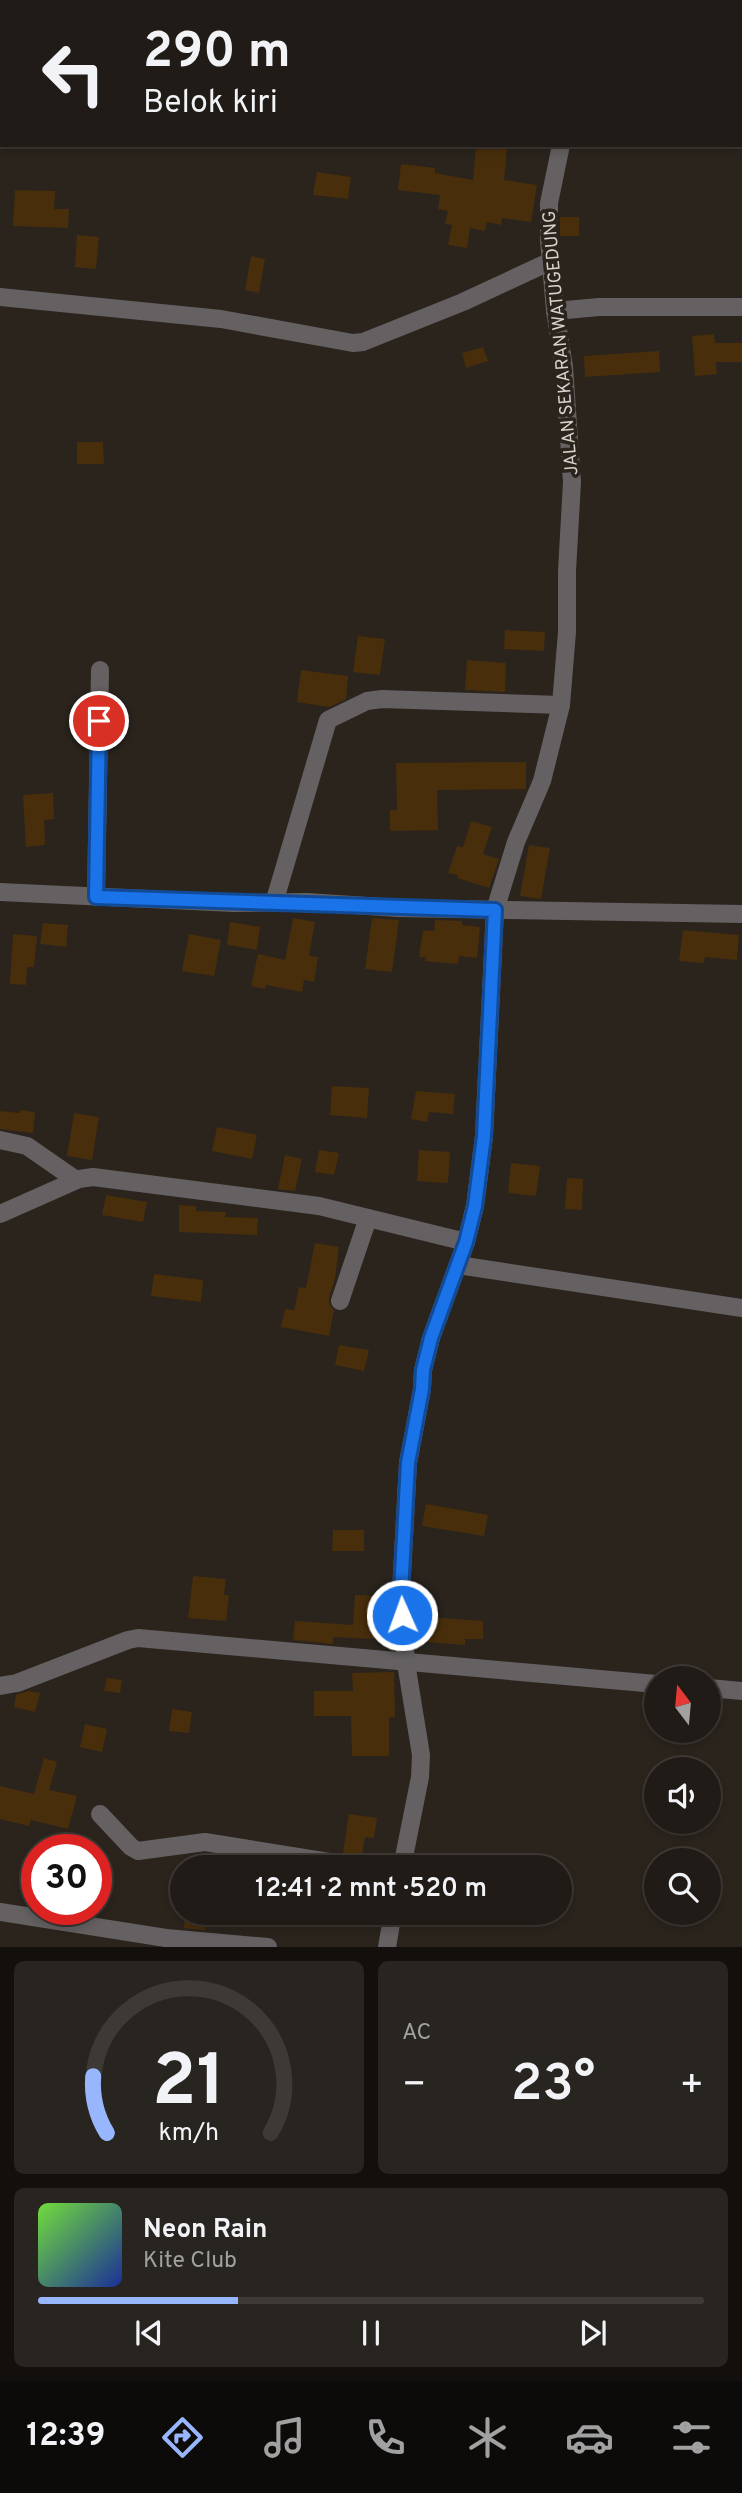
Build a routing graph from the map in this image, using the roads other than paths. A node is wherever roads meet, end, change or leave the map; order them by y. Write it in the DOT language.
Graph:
graph roads {
  1 [pos="561,147"];
  2 [pos="551,261"];
  3 [pos="0,297"];
  4 [pos="742,307"];
  5 [pos="555,312"];
  6 [pos="100,670"];
  7 [pos="561,705"];
  8 [pos="0,892"];
  9 [pos="96,897"];
  10 [pos="274,903"];
  11 [pos="495,910"];
  12 [pos="742,914"];
  13 [pos="0,1140"];
  14 [pos="76,1181"];
  15 [pos="0,1214"];
  16 [pos="368,1218"];
  17 [pos="466,1242"];
  18 [pos="458,1265"];
  19 [pos="340,1301"];
  20 [pos="742,1308"];
  21 [pos="406,1663"];
  22 [pos="644,1683"];
  23 [pos="0,1686"];
  24 [pos="721,1689"];
  25 [pos="742,1691"];
  26 [pos="100,1814"];
  27 [pos="286,1855"];
  28 [pos="404,1855"];
  29 [pos="0,1912"];
  30 [pos="391,1925"];
  31 [pos="268,1947"];
  32 [pos="387,1947"];
  1 -- 2 [label="street, JALAN SEKARAN WATUGEDUNG"];
  2 -- 3 [label="street"];
  2 -- 5 [label="street, JALAN SEKARAN WATUGEDUNG"];
  4 -- 5 [label="street"];
  5 -- 7 [label="street, JALAN SEKARAN WATUGEDUNG"];
  6 -- 9 [label="street"];
  7 -- 10 [label="street"];
  7 -- 11 [label="street, JALAN SEKARAN WATUGEDUNG"];
  8 -- 9 [label="street"];
  9 -- 10 [label="street"];
  10 -- 11 [label="street"];
  11 -- 12 [label="street"];
  11 -- 17 [label="street, JALAN SEKARAN WATUGEDUNG"];
  13 -- 14 [label="street"];
  14 -- 15 [label="street"];
  14 -- 16 [label="street"];
  16 -- 17 [label="street"];
  16 -- 19 [label="street"];
  17 -- 18 [label="street, JALAN SEKARAN WATUGEDUNG"];
  18 -- 20 [label="street"];
  18 -- 21 [label="street, JALAN SEKARAN WATUGEDUNG"];
  21 -- 22 [label="street"];
  21 -- 23 [label="street"];
  21 -- 28 [label="street, JALAN SEKARAN WATUGEDUNG"];
  24 -- 25 [label="street"];
  26 -- 27 [label="street"];
  29 -- 31 [label="street"];
  30 -- 32 [label="street"];
}
